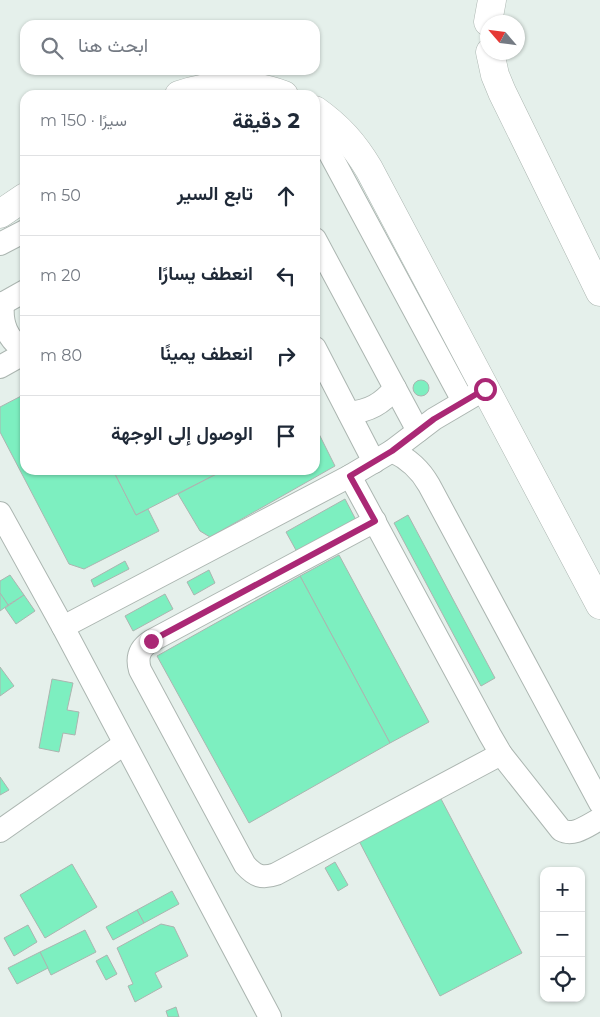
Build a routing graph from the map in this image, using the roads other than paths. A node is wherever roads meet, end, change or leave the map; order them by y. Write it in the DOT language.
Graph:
graph roads {
  1 [pos="492,0"];
  2 [pos="489,15"];
  3 [pos="492,60"];
  4 [pos="201,90"];
  5 [pos="266,90"];
  6 [pos="320,114"];
  7 [pos="320,134"];
  8 [pos="20,200"];
  9 [pos="0,214"];
  10 [pos="20,234"];
  11 [pos="0,244"];
  12 [pos="320,248"];
  13 [pos="600,292"];
  14 [pos="20,294"];
  15 [pos="1,304"];
  16 [pos="20,348"];
  17 [pos="20,355"];
  18 [pos="320,358"];
  19 [pos="0,367"];
  20 [pos="395,388"];
  21 [pos="474,395"];
  22 [pos="349,413"];
  23 [pos="418,431"];
  24 [pos="383,457"];
  25 [pos="350,476"];
  26 [pos="0,513"];
  27 [pos="375,521"];
  28 [pos="600,604"];
  29 [pos="63,627"];
  30 [pos="124,744"];
  31 [pos="501,754"];
  32 [pos="600,803"];
  33 [pos="600,819"];
  34 [pos="0,831"];
  35 [pos="270,1017"];
  1 -- 2 [label="main road"];
  3 -- 13 [label="main road"];
  4 -- 5 [label="main road"];
  6 -- 21 [label="main road"];
  7 -- 21 [label="street"];
  8 -- 9 [label="main road"];
  10 -- 11 [label="street"];
  12 -- 20 [label="street"];
  14 -- 15 [label="street"];
  15 -- 16 [label="street"];
  17 -- 19 [label="street"];
  18 -- 22 [label="street"];
  20 -- 22 [label="street"];
  20 -- 23 [label="street"];
  21 -- 23 [label="street"];
  21 -- 28 [label="main road"];
  22 -- 24 [label="street"];
  23 -- 24 [label="street"];
  24 -- 25 [label="street"];
  24 -- 32 [label="street"];
  25 -- 27 [label="street"];
  25 -- 29 [label="street"];
  26 -- 29 [label="street"];
  27 -- 31 [label="street"];
  27 -- 31 [label="street"];
  29 -- 30 [label="street"];
  30 -- 34 [label="street"];
  30 -- 35 [label="street"];
  31 -- 33 [label="street"];
}
